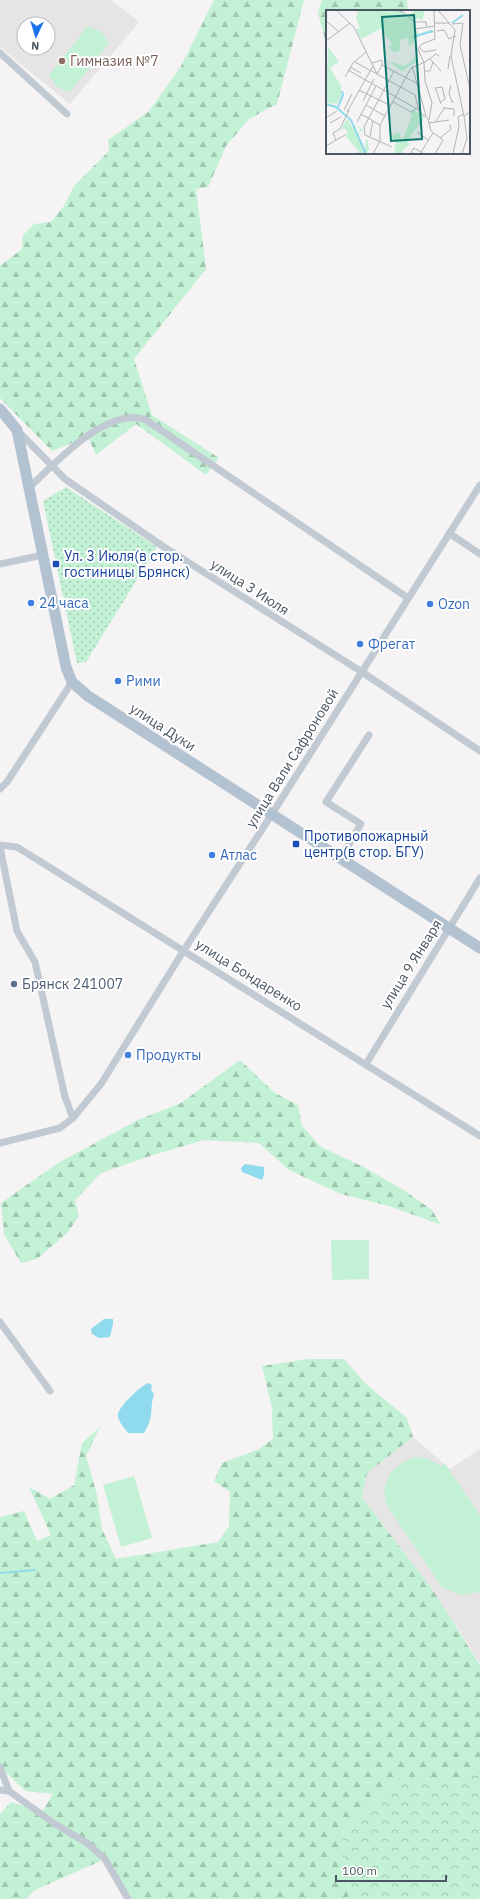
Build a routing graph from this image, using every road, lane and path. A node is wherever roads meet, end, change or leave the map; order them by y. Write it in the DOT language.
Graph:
graph roads {
  1 [pos="0,53"];
  2 [pos="67,114"];
  3 [pos="0,409"];
  4 [pos="17,430"];
  5 [pos="51,466"];
  6 [pos="480,485"];
  7 [pos="29,488"];
  8 [pos="449,533"];
  9 [pos="480,554"];
  10 [pos="43,555"];
  11 [pos="0,564"];
  12 [pos="408,598"];
  13 [pos="362,672"];
  14 [pos="72,682"];
  15 [pos="369,734"];
  16 [pos="480,751"];
  17 [pos="0,789"];
  18 [pos="272,814"];
  19 [pos="0,846"];
  20 [pos="340,859"];
  21 [pos="480,878"];
  22 [pos="448,928"];
  23 [pos="480,948"];
  24 [pos="184,950"];
  25 [pos="366,1064"];
  26 [pos="73,1118"];
  27 [pos="480,1136"];
  28 [pos="0,1143"];
  29 [pos="0,1322"];
  30 [pos="50,1392"];
  31 [pos="0,1767"];
  32 [pos="0,1790"];
  33 [pos="8,1791"];
  34 [pos="128,1899"];
  1 -- 2 [label="street"];
  3 -- 4 [label="main road, улица Дуки"];
  4 -- 5 [label="street, улица 3 Июля"];
  4 -- 7 [label="main road, улица Дуки"];
  5 -- 7 [label="street"];
  5 -- 12 [label="street"];
  5 -- 13 [label="street, улица 3 Июля"];
  6 -- 8 [label="street, улица Вали Сафроновой"];
  7 -- 10 [label="main road, улица Дуки"];
  8 -- 9 [label="street"];
  8 -- 12 [label="street, улица Вали Сафроновой"];
  10 -- 11 [label="street"];
  10 -- 14 [label="main road, улица Дуки"];
  12 -- 13 [label="street, улица Вали Сафроновой"];
  13 -- 16 [label="street, улица 3 Июля"];
  13 -- 18 [label="street, улица Вали Сафроновой"];
  14 -- 17 [label="street"];
  14 -- 18 [label="main road, улица Дуки"];
  15 -- 20 [label="street"];
  18 -- 20 [label="main road, улица Дуки"];
  18 -- 24 [label="street, улица Вали Сафроновой"];
  19 -- 24 [label="street, улица Бондаренко"];
  19 -- 26 [label="street"];
  20 -- 22 [label="main road, улица Дуки"];
  21 -- 22 [label="street, улица 9 Января"];
  22 -- 23 [label="main road, улица Дуки"];
  22 -- 25 [label="street, улица 9 Января"];
  24 -- 25 [label="street, улица Бондаренко"];
  24 -- 26 [label="street, улица Вали Сафроновой"];
  25 -- 27 [label="street, улица Бондаренко"];
  26 -- 28 [label="street, улица Вали Сафроновой"];
  29 -- 30 [label="street"];
  31 -- 33 [label="street"];
  32 -- 33 [label="street"];
  33 -- 34 [label="street"];
}
